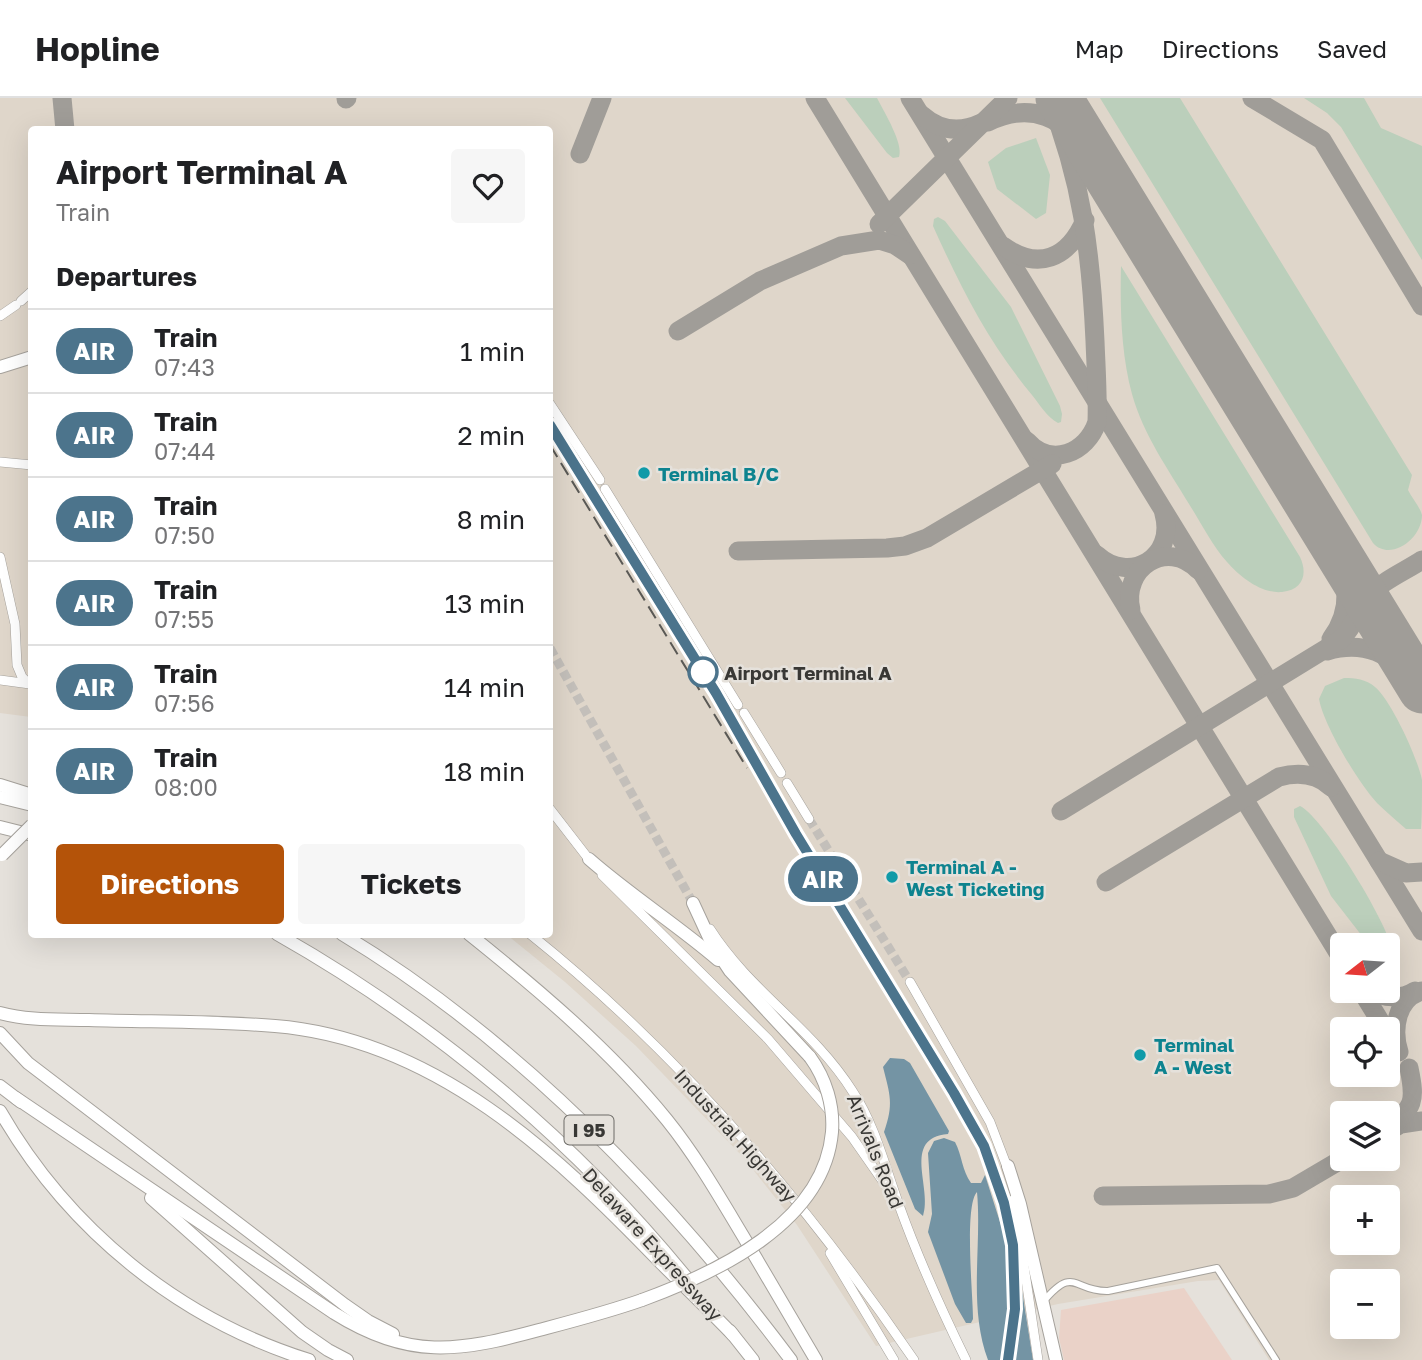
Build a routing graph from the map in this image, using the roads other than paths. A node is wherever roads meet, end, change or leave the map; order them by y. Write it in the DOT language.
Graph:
graph roads {
  1 [pos="28,294"];
  2 [pos="0,316"];
  3 [pos="28,357"];
  4 [pos="28,357"];
  5 [pos="0,361"];
  6 [pos="0,367"];
  7 [pos="553,409"];
  8 [pos="0,462"];
  9 [pos="28,465"];
  10 [pos="0,557"];
  11 [pos="0,680"];
  12 [pos="28,682"];
  13 [pos="28,684"];
  14 [pos="780,773"];
  15 [pos="786,783"];
  16 [pos="0,785"];
  17 [pos="28,794"];
  18 [pos="0,797"];
  19 [pos="28,804"];
  20 [pos="553,813"];
  21 [pos="809,819"];
  22 [pos="0,827"];
  23 [pos="28,830"];
  24 [pos="28,834"];
  25 [pos="2,858"];
  26 [pos="589,859"];
  27 [pos="693,903"];
  28 [pos="284,938"];
  29 [pos="348,938"];
  30 [pos="474,938"];
  31 [pos="535,938"];
  32 [pos="736,977"];
  33 [pos="910,982"];
  34 [pos="0,1013"];
  35 [pos="0,1033"];
  36 [pos="0,1086"];
  37 [pos="16,1098"];
  38 [pos="1,1113"];
  39 [pos="1009,1166"];
  40 [pos="898,1203"];
  41 [pos="805,1213"];
  42 [pos="1042,1302"];
  43 [pos="535,1331"];
  44 [pos="733,1335"];
  45 [pos="309,1360"];
  46 [pos="347,1360"];
  47 [pos="753,1360"];
  48 [pos="791,1360"];
  49 [pos="816,1360"];
  50 [pos="894,1360"];
  51 [pos="914,1360"];
  52 [pos="966,1360"];
  53 [pos="1038,1360"];
  54 [pos="1056,1360"];
  55 [pos="1276,1360"];
  1 -- 2 [label="street"];
  3 -- 5 [label="street"];
  4 -- 6 [label="highway"];
  7 -- 14 [label="street"];
  8 -- 9 [label="street"];
  10 -- 12 [label="street"];
  11 -- 13 [label="street"];
  15 -- 21 [label="street"];
  16 -- 17 [label="highway"];
  18 -- 19 [label="highway"];
  20 -- 26 [label="street"];
  22 -- 23 [label="highway"];
  24 -- 25 [label="highway, bridge"];
  26 -- 32 [label="highway"];
  26 -- 40 [label="street"];
  27 -- 32 [label="highway"];
  27 -- 40 [label="street, Arrivals Road"];
  28 -- 44 [label="highway, Delaware Expressway / I 95"];
  29 -- 48 [label="highway, Delaware Expressway / I 95"];
  30 -- 49 [label="highway"];
  31 -- 41 [label="street, Industrial Highway"];
  32 -- 43 [label="highway, bridge"];
  33 -- 39 [label="street"];
  34 -- 44 [label="highway"];
  35 -- 43 [label="highway"];
  36 -- 37 [label="highway"];
  37 -- 43 [label="highway"];
  37 -- 46 [label="highway"];
  38 -- 45 [label="highway"];
  39 -- 42 [label="highway"];
  39 -- 53 [label="street"];
  40 -- 52 [label="street, Arrivals Road"];
  41 -- 50 [label="street"];
  41 -- 51 [label="street, Industrial Highway"];
  42 -- 54 [label="highway"];
  42 -- 55 [label="street"];
  44 -- 47 [label="highway, Delaware Expressway / I 95"];
}
